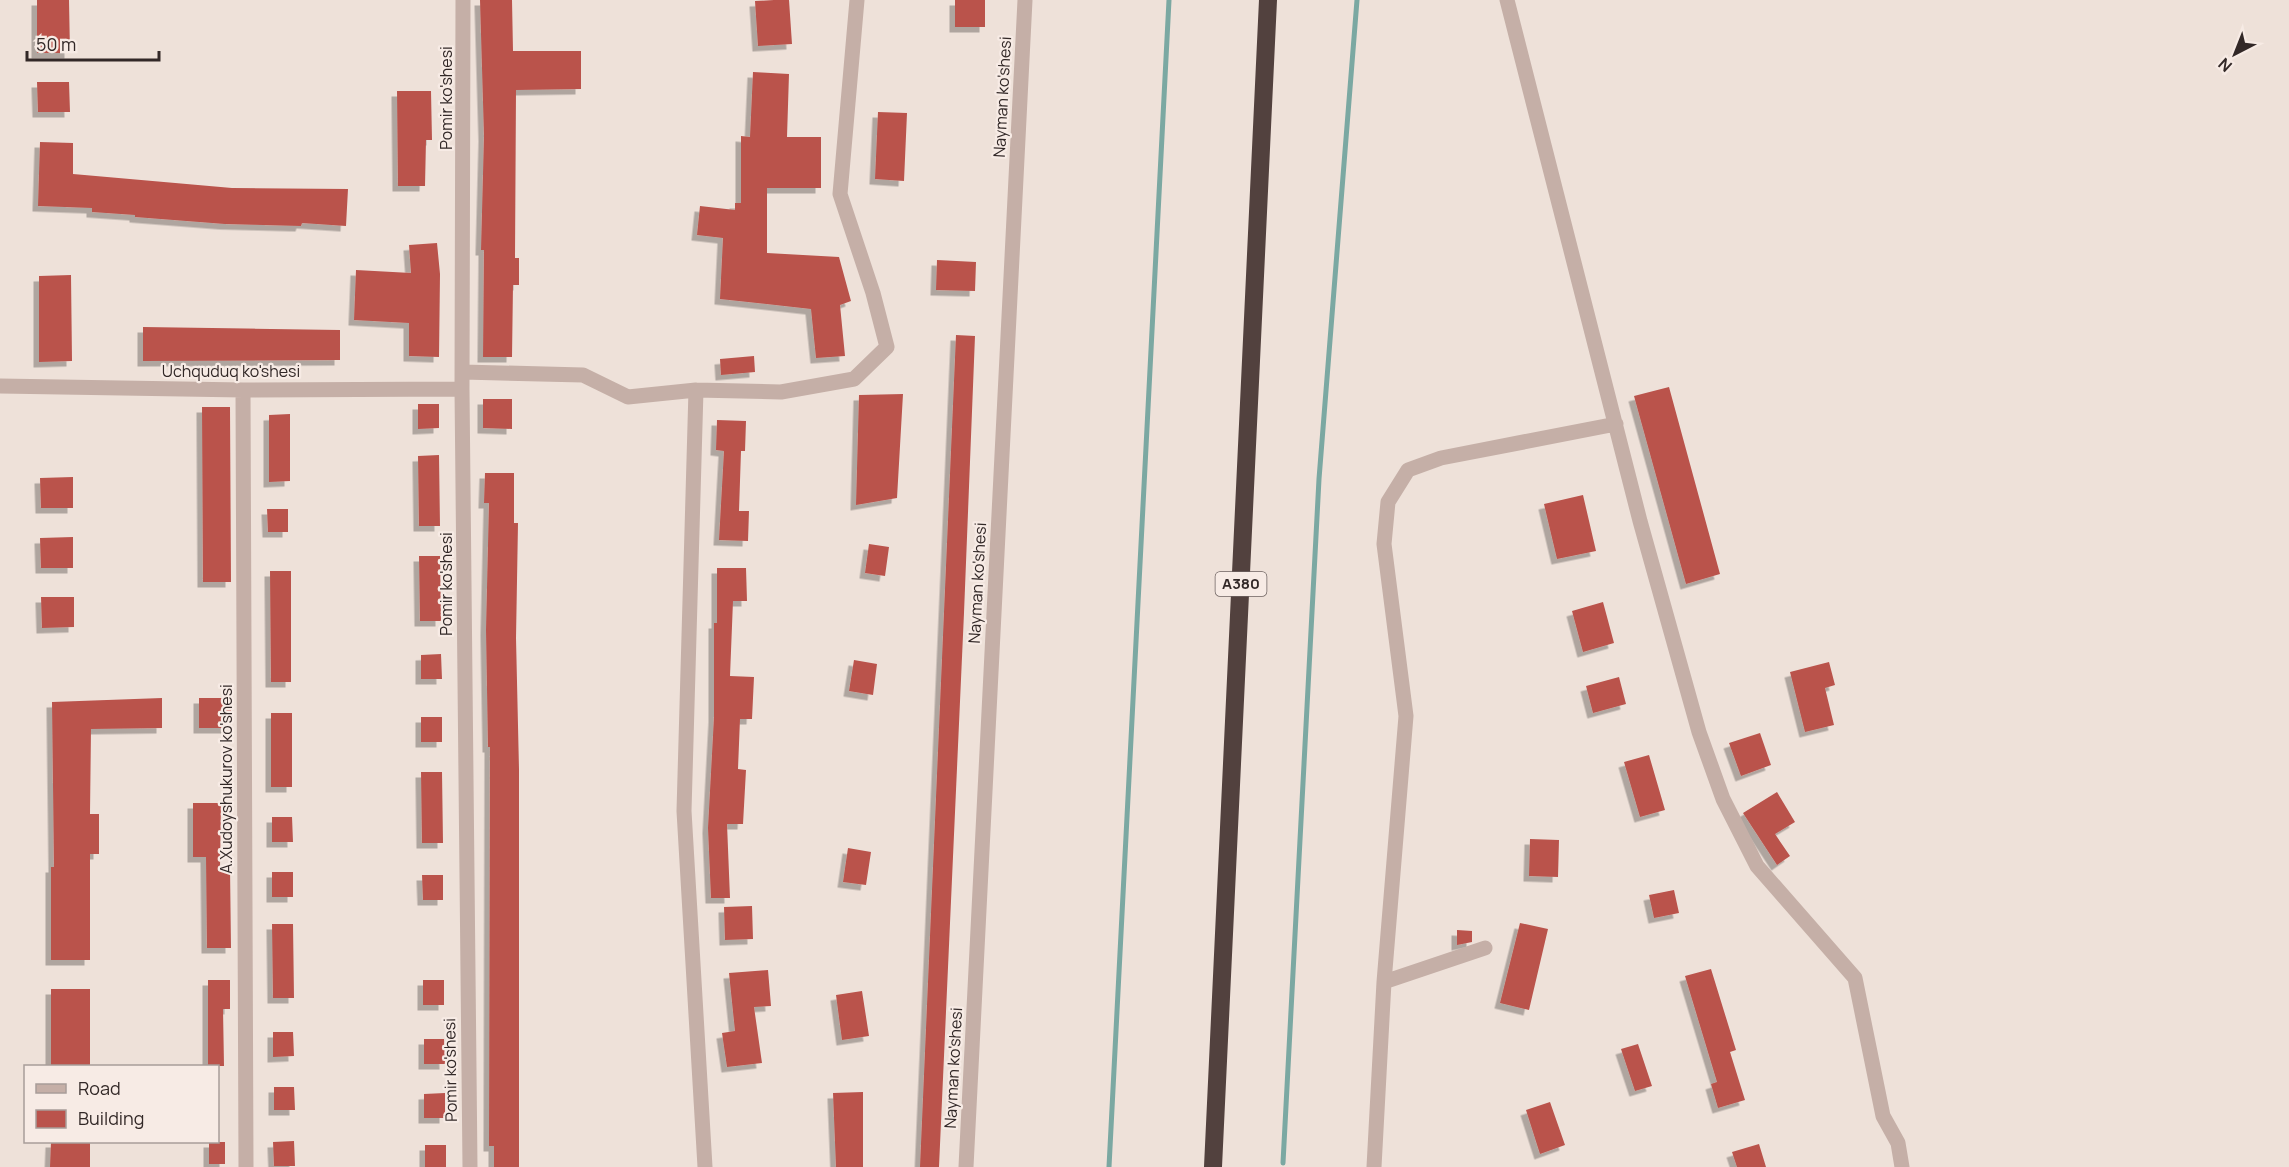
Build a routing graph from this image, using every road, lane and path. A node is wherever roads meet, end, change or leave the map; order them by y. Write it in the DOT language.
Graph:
graph roads {
  1 [pos="463,0"];
  2 [pos="857,0"];
  3 [pos="1025,0"];
  4 [pos="1268,0"];
  5 [pos="1507,0"];
  6 [pos="463,372"];
  7 [pos="0,386"];
  8 [pos="462,388"];
  9 [pos="243,390"];
  10 [pos="696,390"];
  11 [pos="1616,424"];
  12 [pos="1485,948"];
  13 [pos="1384,982"];
  14 [pos="246,1167"];
  15 [pos="470,1167"];
  16 [pos="705,1167"];
  17 [pos="966,1167"];
  18 [pos="1213,1167"];
  19 [pos="1374,1167"];
  20 [pos="1902,1167"];
  1 -- 6 [label="street, Pomir ko'shesi"];
  2 -- 10 [label="street"];
  3 -- 17 [label="street, Nayman ko'shesi"];
  4 -- 18 [label="highway, A380"];
  5 -- 11 [label="street"];
  6 -- 8 [label="street, Pomir ko'shesi"];
  6 -- 10 [label="street"];
  7 -- 9 [label="street, Uchquduq ko'shesi"];
  8 -- 9 [label="street, Uchquduq ko'shesi"];
  8 -- 15 [label="street, Pomir ko'shesi"];
  9 -- 14 [label="street, A.Xudoyshukurov ko'shesi"];
  10 -- 16 [label="street"];
  11 -- 13 [label="street"];
  11 -- 20 [label="street"];
  12 -- 13 [label="street"];
  13 -- 19 [label="street"];
}
